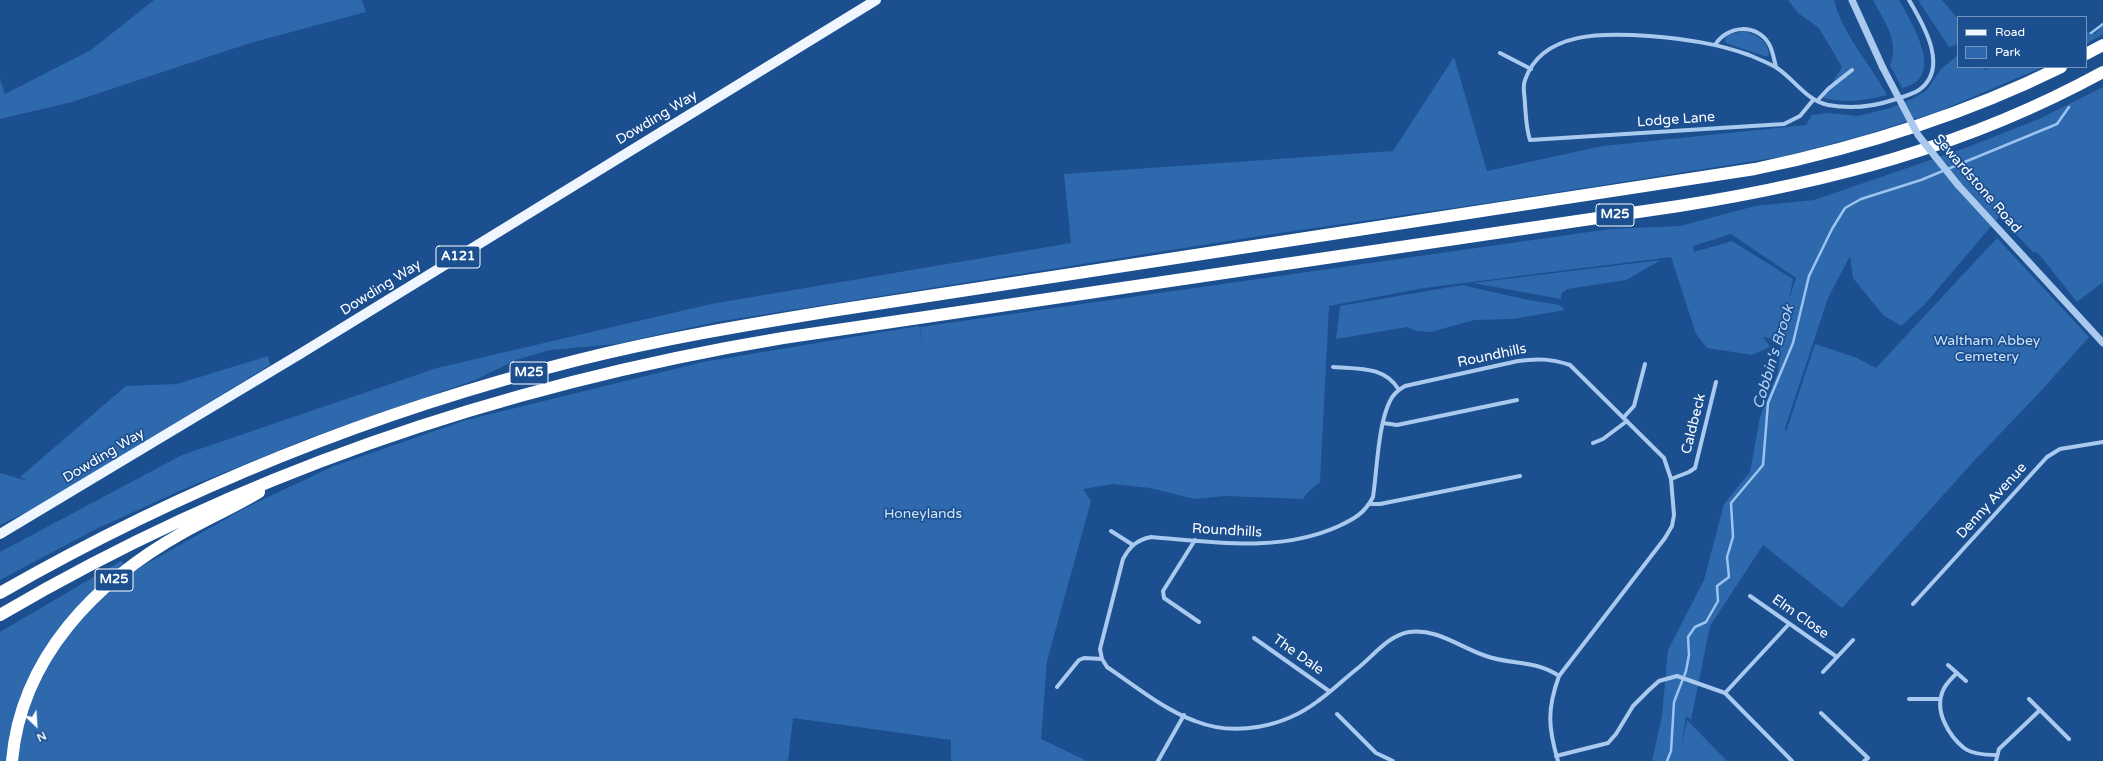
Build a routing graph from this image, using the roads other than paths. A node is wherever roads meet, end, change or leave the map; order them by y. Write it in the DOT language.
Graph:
graph roads {
  1 [pos="876,0"];
  2 [pos="1852,0"];
  3 [pos="1909,0"];
  4 [pos="1715,45"];
  5 [pos="2103,45"];
  6 [pos="1500,53"];
  7 [pos="2087,53"];
  8 [pos="1777,68"];
  9 [pos="2059,68"];
  10 [pos="1530,69"];
  11 [pos="1852,70"];
  12 [pos="2103,72"];
  13 [pos="1816,100"];
  14 [pos="2103,343"];
  15 [pos="1645,364"];
  16 [pos="1333,367"];
  17 [pos="1716,382"];
  18 [pos="1399,390"];
  19 [pos="1517,400"];
  20 [pos="1624,417"];
  21 [pos="1628,421"];
  22 [pos="1383,423"];
  23 [pos="1593,442"];
  24 [pos="2103,442"];
  25 [pos="296,470"];
  26 [pos="1520,476"];
  27 [pos="1671,480"];
  28 [pos="1370,504"];
  29 [pos="1110,531"];
  30 [pos="0,534"];
  31 [pos="1195,540"];
  32 [pos="1133,545"];
  33 [pos="0,593"];
  34 [pos="1750,596"];
  35 [pos="1913,604"];
  36 [pos="0,615"];
  37 [pos="1199,622"];
  38 [pos="1789,624"];
  39 [pos="1254,638"];
  40 [pos="1853,640"];
  41 [pos="1837,657"];
  42 [pos="1102,659"];
  43 [pos="1948,665"];
  44 [pos="1823,672"];
  45 [pos="1956,673"];
  46 [pos="1559,676"];
  47 [pos="1966,681"];
  48 [pos="1057,687"];
  49 [pos="1329,691"];
  50 [pos="1725,693"];
  51 [pos="1940,699"];
  52 [pos="2029,699"];
  53 [pos="1909,700"];
  54 [pos="2040,710"];
  55 [pos="1821,713"];
  56 [pos="1337,714"];
  57 [pos="1184,716"];
  58 [pos="2069,739"];
  59 [pos="1997,755"];
  60 [pos="1556,756"];
  61 [pos="12,761"];
  62 [pos="1158,761"];
  63 [pos="1393,761"];
  64 [pos="1558,761"];
  65 [pos="1792,761"];
  66 [pos="1864,761"];
  67 [pos="1996,761"];
  1 -- 30 [label="main road, Dowding Way / A121"];
  2 -- 14 [label="street, Sewardstone Road, bridge"];
  3 -- 13 [label="street"];
  4 -- 8 [label="street"];
  4 -- 8 [label="street"];
  4 -- 10 [label="street"];
  5 -- 7 [label="highway"];
  6 -- 10 [label="street"];
  8 -- 13 [label="street"];
  9 -- 33 [label="highway, M25"];
  10 -- 13 [label="street, Lodge Lane"];
  11 -- 13 [label="street, Lodge Lane"];
  12 -- 25 [label="highway, M25"];
  15 -- 20 [label="street"];
  16 -- 18 [label="street"];
  17 -- 27 [label="street, Caldbeck"];
  18 -- 20 [label="street, Roundhills"];
  18 -- 22 [label="street"];
  19 -- 22 [label="street"];
  20 -- 21 [label="street, Roundhills"];
  21 -- 23 [label="street"];
  21 -- 27 [label="street, Roundhills"];
  22 -- 28 [label="street"];
  24 -- 35 [label="street, Denny Avenue"];
  25 -- 36 [label="highway, M25"];
  25 -- 61 [label="highway, M25"];
  26 -- 28 [label="street"];
  27 -- 46 [label="street, Roundhills"];
  28 -- 31 [label="street, Roundhills"];
  29 -- 32 [label="street"];
  31 -- 32 [label="street, Roundhills"];
  31 -- 37 [label="street"];
  32 -- 42 [label="street"];
  34 -- 38 [label="street, Elm Close"];
  38 -- 41 [label="street, Elm Close"];
  38 -- 50 [label="street"];
  39 -- 49 [label="street, The Dale"];
  40 -- 41 [label="street, Elm Close"];
  41 -- 44 [label="street, Elm Close"];
  42 -- 48 [label="street"];
  42 -- 57 [label="street"];
  43 -- 45 [label="street"];
  45 -- 47 [label="street"];
  45 -- 51 [label="street"];
  46 -- 49 [label="street"];
  46 -- 60 [label="street, Roundhills"];
  49 -- 57 [label="street"];
  50 -- 60 [label="street"];
  50 -- 65 [label="street"];
  51 -- 53 [label="street"];
  51 -- 59 [label="street"];
  52 -- 54 [label="street"];
  54 -- 58 [label="street"];
  54 -- 59 [label="street"];
  55 -- 66 [label="street"];
  56 -- 63 [label="street"];
  57 -- 62 [label="street"];
  59 -- 67 [label="street"];
  60 -- 64 [label="street, Roundhills"];
}
